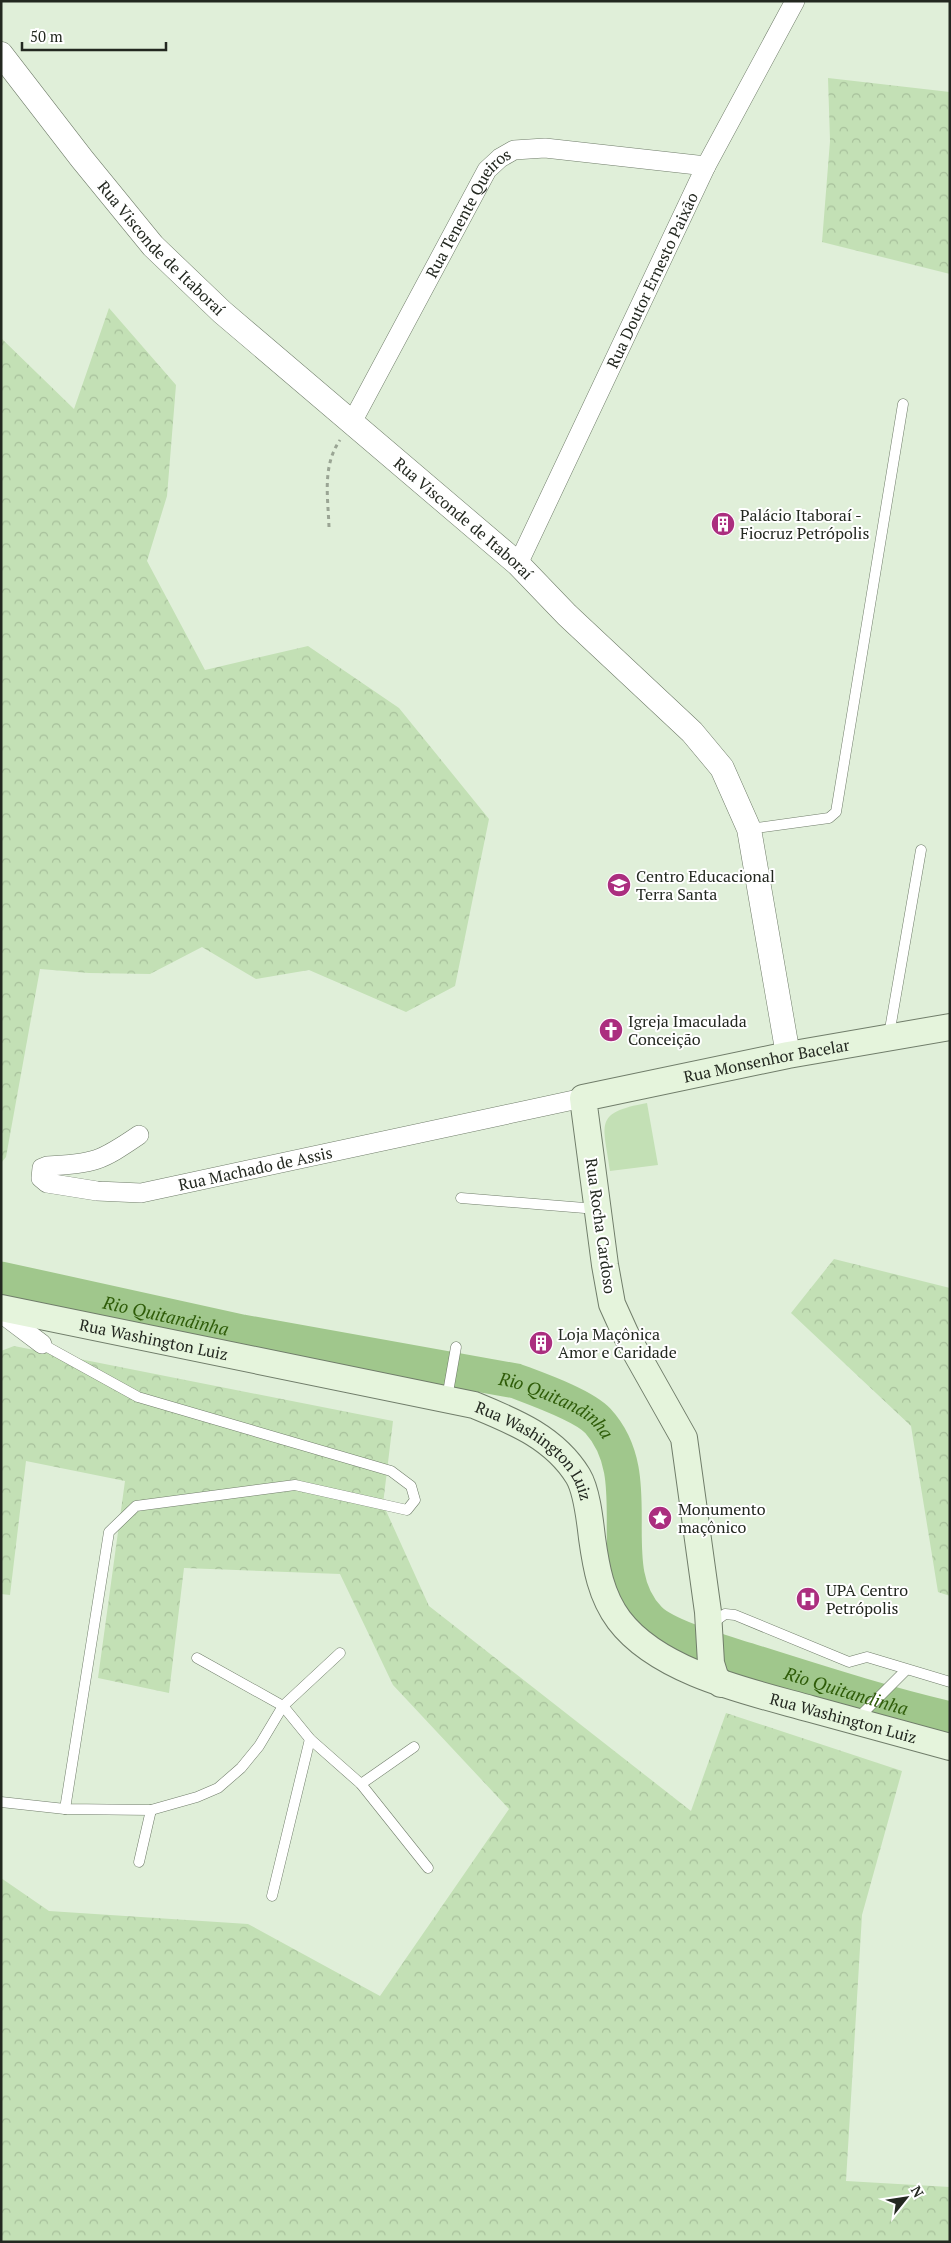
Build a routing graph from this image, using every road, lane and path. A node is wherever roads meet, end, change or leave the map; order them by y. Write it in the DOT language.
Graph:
graph roads {
  1 [pos="795,1"];
  2 [pos="1,54"];
  3 [pos="706,166"];
  4 [pos="903,404"];
  5 [pos="351,424"];
  6 [pos="329,527"];
  7 [pos="518,564"];
  8 [pos="749,829"];
  9 [pos="922,850"];
  10 [pos="950,1027"];
  11 [pos="888,1039"];
  12 [pos="788,1055"];
  13 [pos="583,1098"];
  14 [pos="139,1134"];
  15 [pos="461,1198"];
  16 [pos="598,1209"];
  17 [pos="1,1308"];
  18 [pos="1,1313"];
  19 [pos="42,1344"];
  20 [pos="456,1348"];
  21 [pos="447,1399"];
  22 [pos="709,1625"];
  23 [pos="340,1653"];
  24 [pos="196,1658"];
  25 [pos="906,1670"];
  26 [pos="707,1673"];
  27 [pos="950,1682"];
  28 [pos="283,1706"];
  29 [pos="855,1721"];
  30 [pos="310,1739"];
  31 [pos="414,1747"];
  32 [pos="950,1747"];
  33 [pos="361,1784"];
  34 [pos="1,1802"];
  35 [pos="65,1809"];
  36 [pos="151,1810"];
  37 [pos="140,1862"];
  38 [pos="428,1868"];
  39 [pos="272,1896"];
  1 -- 3 [label="street, Rua Doutor Ernesto Paixão"];
  2 -- 5 [label="street, Rua Visconde de Itaboraí"];
  3 -- 5 [label="street, Rua Tenente Queiros"];
  3 -- 7 [label="street, Rua Doutor Ernesto Paixão"];
  4 -- 8 [label="lane"];
  5 -- 6 [label="path"];
  5 -- 7 [label="street, Rua Visconde de Itaboraí"];
  7 -- 8 [label="street, Rua Visconde de Itaboraí"];
  8 -- 12 [label="street, Rua Visconde de Itaboraí"];
  9 -- 11 [label="lane"];
  10 -- 11 [label="main road, Rua Monsenhor Bacelar"];
  11 -- 12 [label="main road, Rua Monsenhor Bacelar"];
  12 -- 13 [label="main road, Rua Monsenhor Bacelar"];
  13 -- 14 [label="street, Rua Machado de Assis"];
  13 -- 16 [label="main road, Rua Rocha Cardoso"];
  15 -- 16 [label="lane"];
  16 -- 22 [label="main road, Rua Rocha Cardoso"];
  17 -- 21 [label="main road, Rua Washington Luiz"];
  18 -- 19 [label="street"];
  19 -- 35 [label="lane"];
  20 -- 21 [label="lane"];
  21 -- 26 [label="main road, Rua Washington Luiz"];
  22 -- 25 [label="lane"];
  22 -- 26 [label="main road, Rua Rocha Cardoso"];
  23 -- 28 [label="lane"];
  24 -- 28 [label="lane"];
  25 -- 27 [label="lane"];
  25 -- 29 [label="lane"];
  26 -- 29 [label="main road, Rua Washington Luiz"];
  28 -- 30 [label="lane"];
  28 -- 36 [label="lane"];
  29 -- 32 [label="main road, Rua Washington Luiz"];
  30 -- 33 [label="lane"];
  30 -- 39 [label="lane"];
  31 -- 33 [label="lane"];
  33 -- 38 [label="lane"];
  34 -- 35 [label="lane"];
  35 -- 36 [label="lane"];
  36 -- 37 [label="lane"];
}
